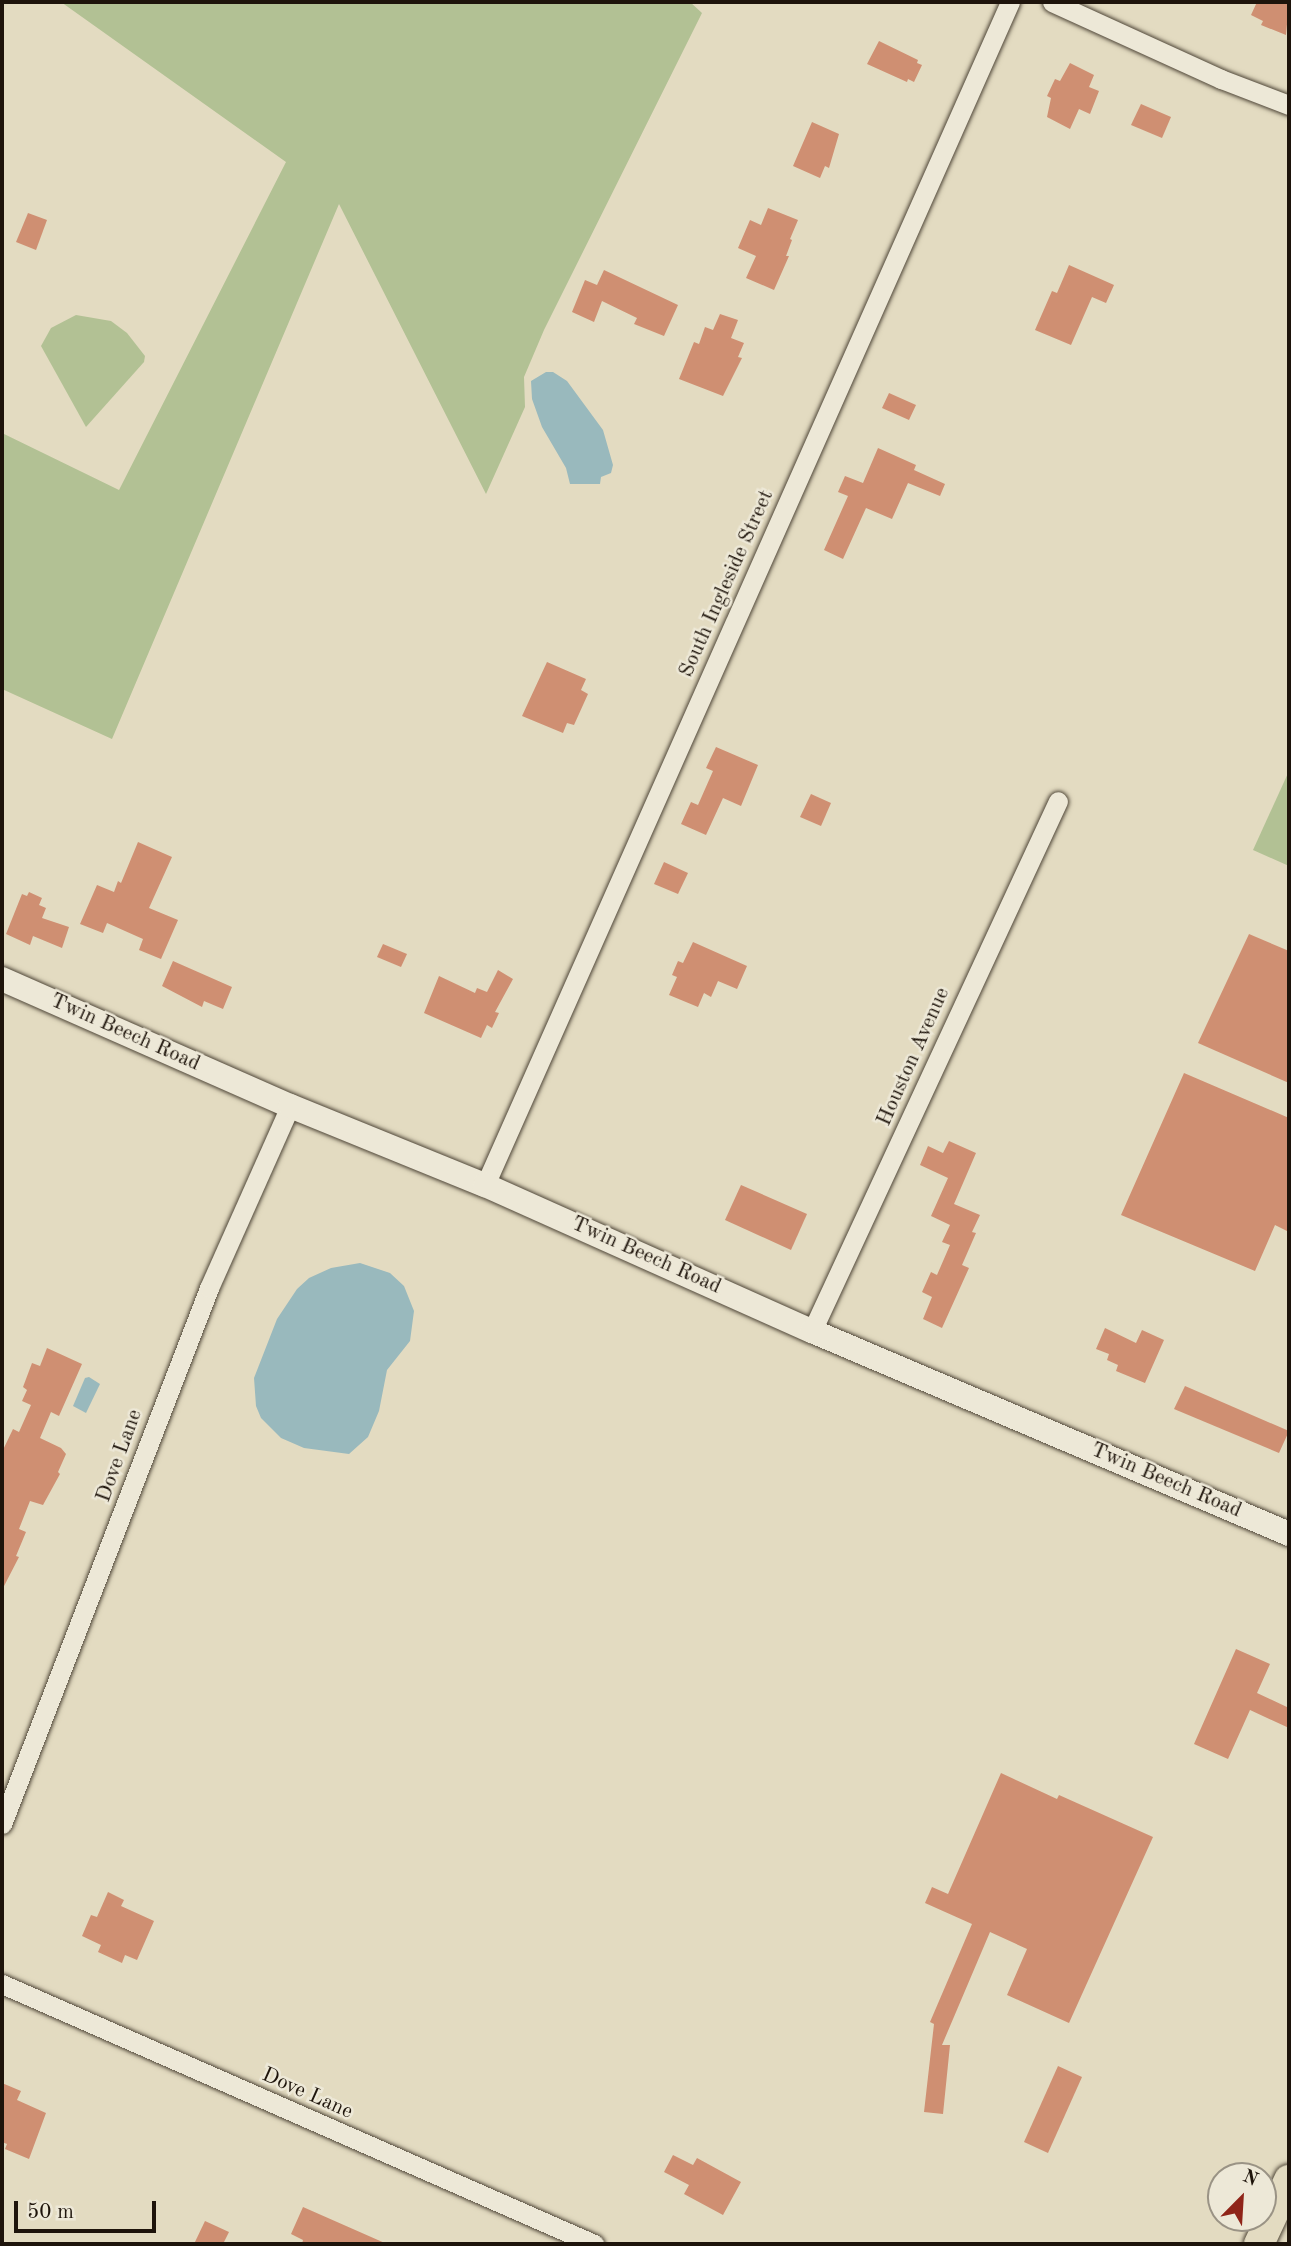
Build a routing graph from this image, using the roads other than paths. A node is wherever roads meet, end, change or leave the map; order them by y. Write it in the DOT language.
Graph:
graph roads {
  1 [pos="1010,2"];
  2 [pos="1052,2"];
  3 [pos="1289,105"];
  4 [pos="1058,801"];
  5 [pos="2,979"];
  6 [pos="290,1106"];
  7 [pos="485,1185"];
  8 [pos="812,1331"];
  9 [pos="1289,1534"];
  10 [pos="2,1824"];
  11 [pos="2,1984"];
  12 [pos="1289,2180"];
  13 [pos="594,2244"];
  14 [pos="1259,2244"];
  1 -- 7 [label="street, South Ingleside Street"];
  2 -- 3 [label="street"];
  4 -- 8 [label="street, Houston Avenue"];
  5 -- 6 [label="street, Twin Beech Road"];
  6 -- 7 [label="street, Twin Beech Road"];
  6 -- 10 [label="street, Dove Lane"];
  7 -- 8 [label="street, Twin Beech Road"];
  8 -- 9 [label="street, Twin Beech Road"];
  11 -- 13 [label="street, Dove Lane"];
  12 -- 14 [label="main road"];
}
